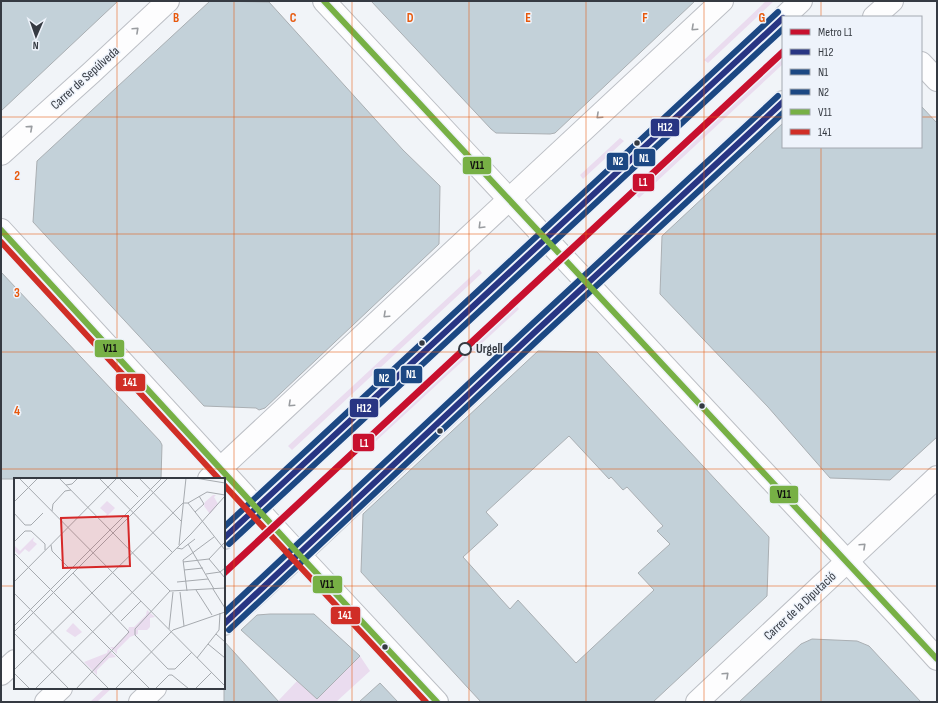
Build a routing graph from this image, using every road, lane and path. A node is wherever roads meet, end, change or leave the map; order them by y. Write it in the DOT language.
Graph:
graph roads {
  1 [pos="168,1"];
  2 [pos="324,1"];
  3 [pos="722,1"];
  4 [pos="801,1"];
  5 [pos="784,16"];
  6 [pos="782,18"];
  7 [pos="922,64"];
  8 [pos="937,80"];
  9 [pos="782,103"];
  10 [pos="1,154"];
  11 [pos="508,199"];
  12 [pos="1,230"];
  13 [pos="545,238"];
  14 [pos="588,284"];
  15 [pos="214,474"];
  16 [pos="937,478"];
  17 [pos="225,483"];
  18 [pos="256,508"];
  19 [pos="225,537"];
  20 [pos="300,554"];
  21 [pos="847,562"];
  22 [pos="225,623"];
  23 [pos="937,659"];
  24 [pos="14,662"];
  25 [pos="1,674"];
  26 [pos="60,689"];
  27 [pos="154,689"];
  28 [pos="46,702"];
  29 [pos="140,702"];
  30 [pos="437,702"];
  31 [pos="697,702"];
  10 -- 1 [label="street, Carrer de Sepúlveda, one-way"];
  2 -- 11 [label="street"];
  3 -- 11 [label="street, one-way"];
  4 -- 5 [label="street"];
  6 -- 13 [label="street"];
  7 -- 8 [label="street"];
  9 -- 14 [label="street"];
  11 -- 13 [label="street"];
  11 -- 15 [label="street, one-way"];
  12 -- 15 [label="street"];
  13 -- 14 [label="street"];
  13 -- 18 [label="street"];
  14 -- 20 [label="street"];
  14 -- 21 [label="street"];
  21 -- 16 [label="street, Carrer de la Diputació, one-way"];
  17 -- 18 [label="street"];
  18 -- 19 [label="street"];
  18 -- 20 [label="street"];
  20 -- 22 [label="street"];
  20 -- 30 [label="street"];
  21 -- 23 [label="street"];
  31 -- 21 [label="street, Carrer de la Diputació, one-way"];
  24 -- 25 [label="street"];
  26 -- 28 [label="street"];
  27 -- 29 [label="street"];
}
